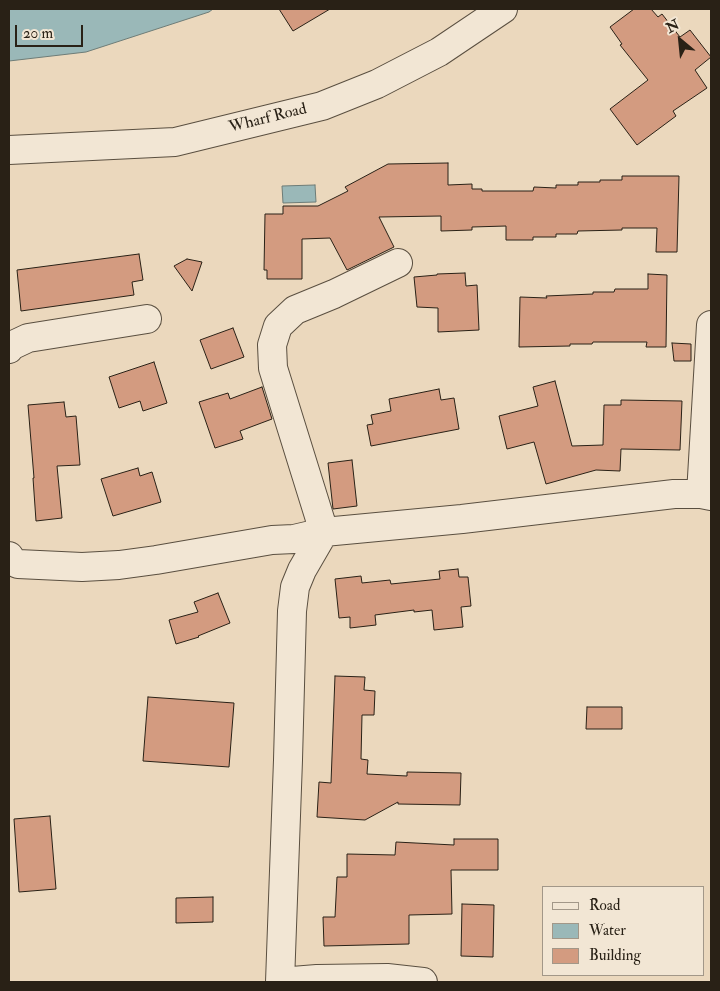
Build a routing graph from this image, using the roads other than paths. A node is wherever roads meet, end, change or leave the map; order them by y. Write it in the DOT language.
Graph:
graph roads {
  1 [pos="503,9"];
  2 [pos="9,150"];
  3 [pos="398,263"];
  4 [pos="147,319"];
  5 [pos="711,325"];
  6 [pos="9,349"];
  7 [pos="706,495"];
  8 [pos="324,532"];
  9 [pos="10,560"];
  10 [pos="280,982"];
  11 [pos="423,982"];
  1 -- 2 [label="street, Wharf Road"];
  3 -- 8 [label="street"];
  4 -- 6 [label="street"];
  5 -- 7 [label="street"];
  7 -- 8 [label="street"];
  8 -- 9 [label="street"];
  8 -- 10 [label="street"];
  10 -- 11 [label="street"];
}
